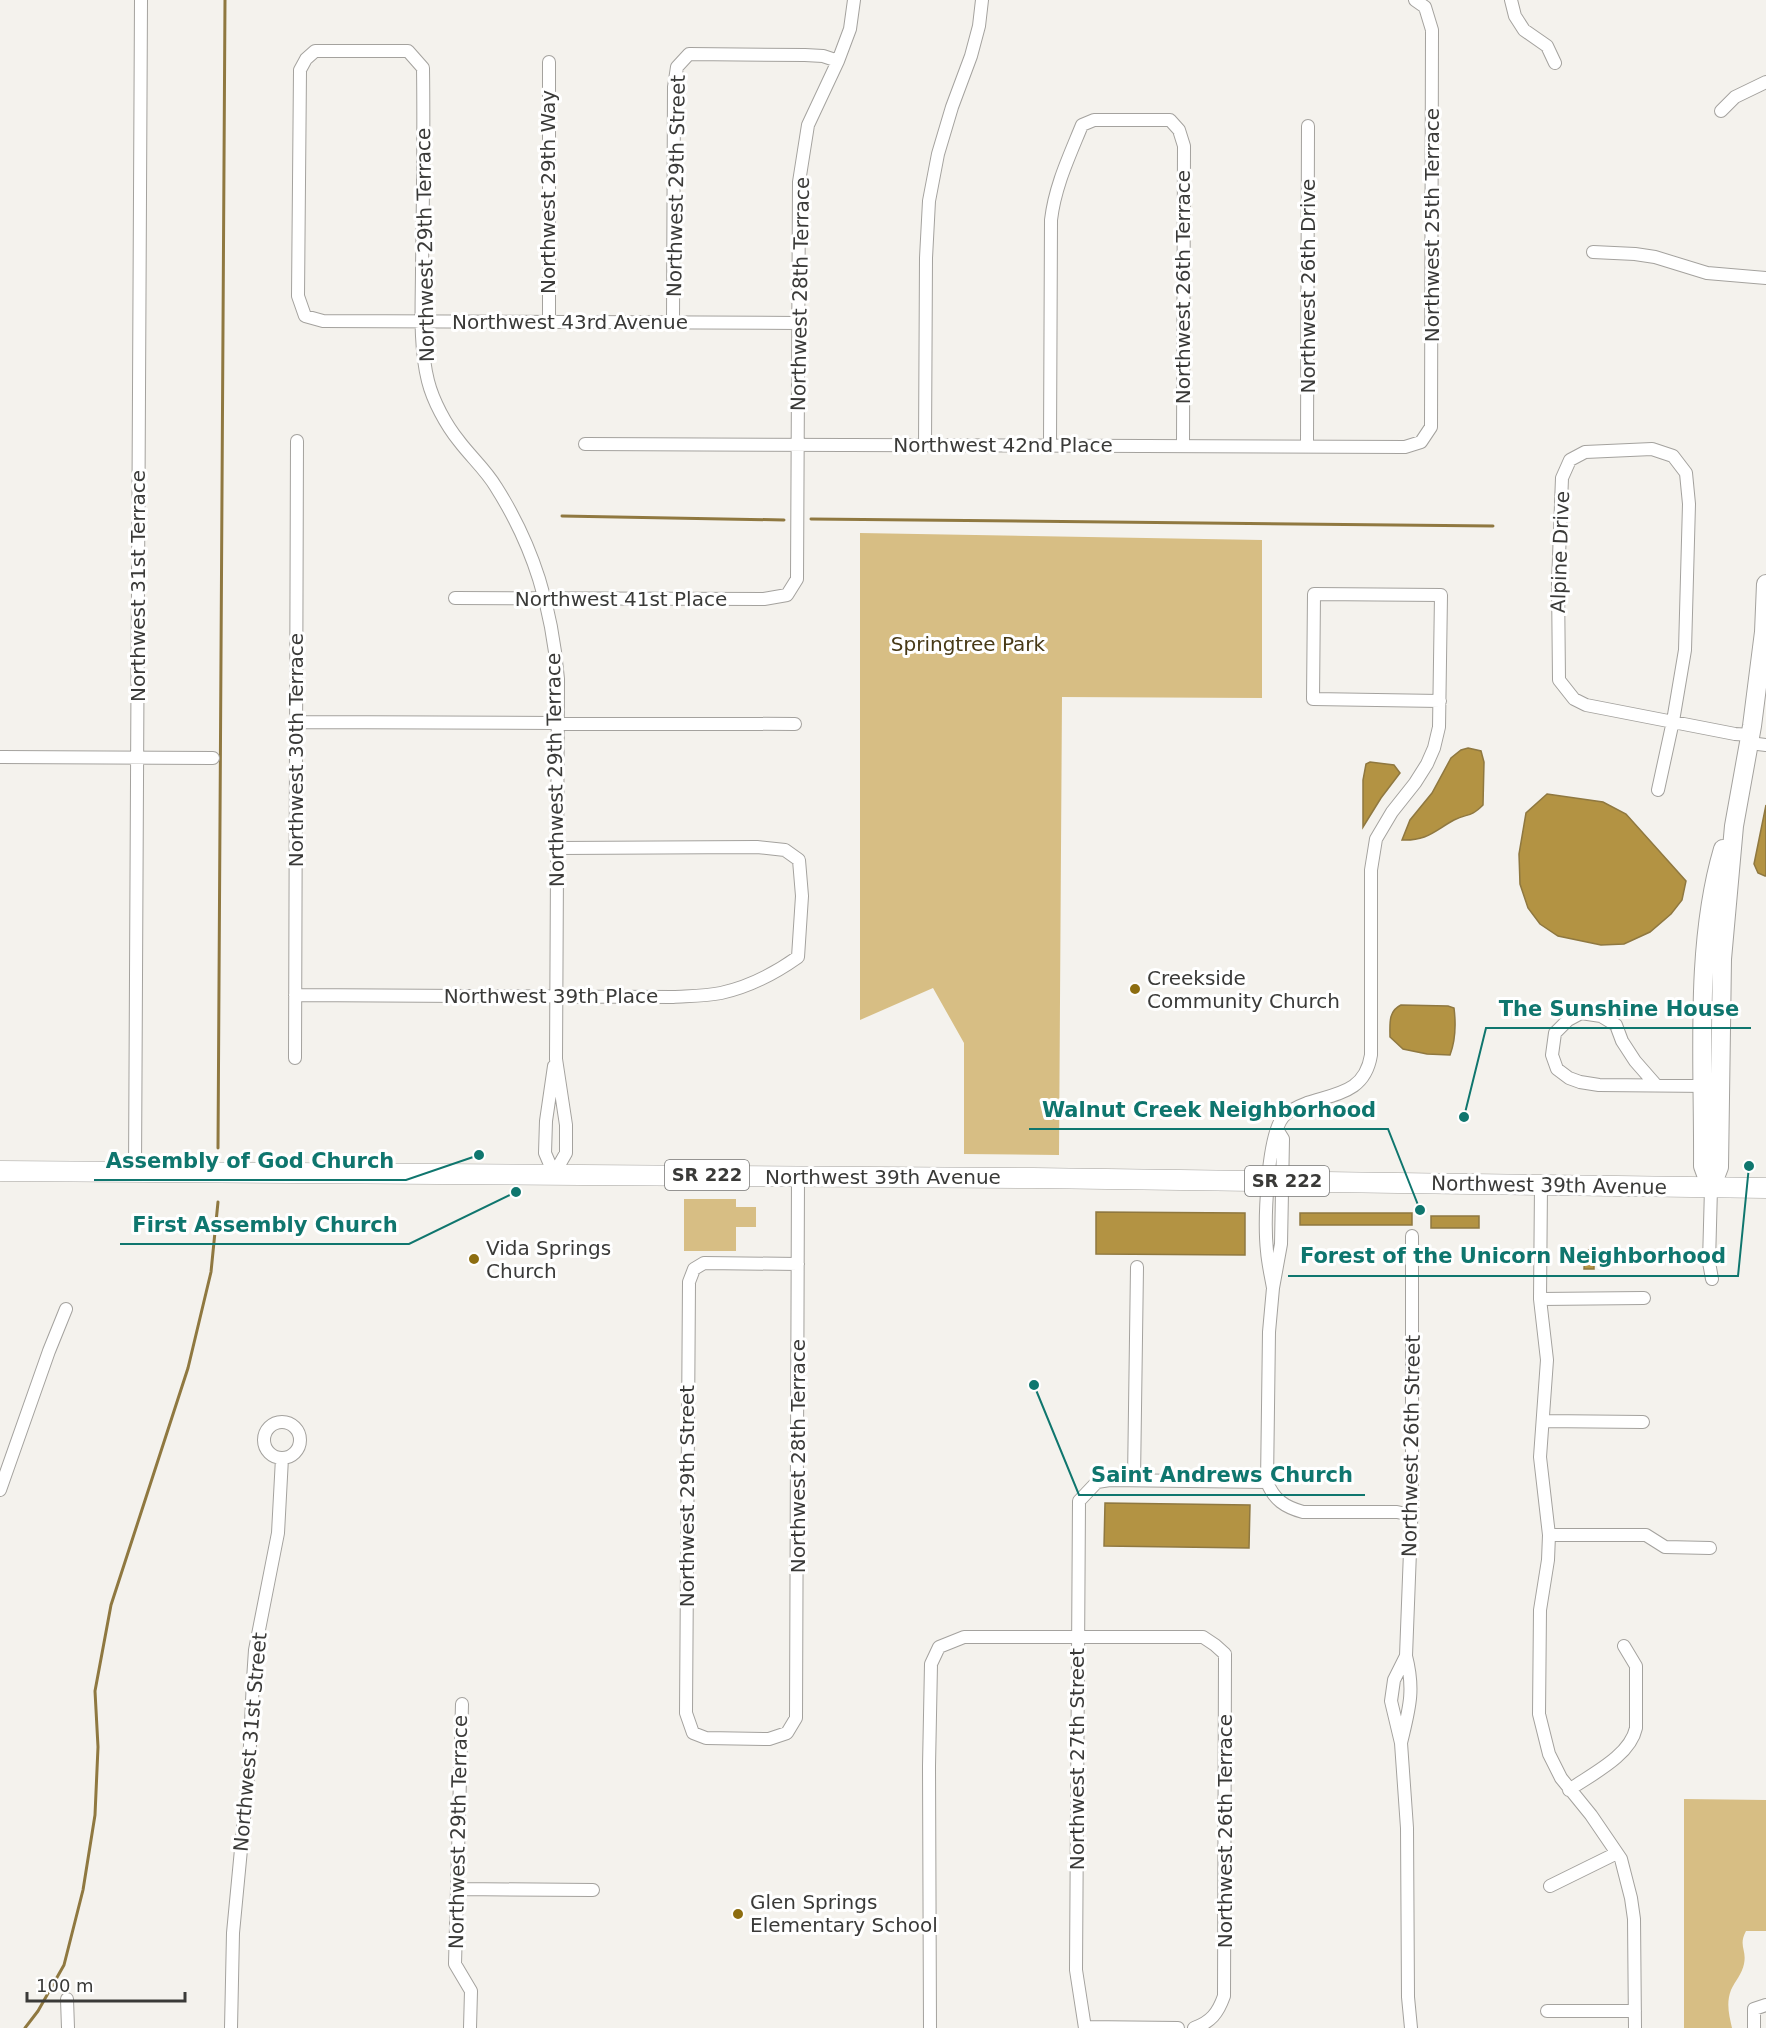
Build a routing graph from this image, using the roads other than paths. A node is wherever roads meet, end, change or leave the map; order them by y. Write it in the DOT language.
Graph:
graph roads {
  1 [pos="141,0"];
  2 [pos="854,0"];
  3 [pos="982,0"];
  4 [pos="1511,0"];
  5 [pos="1420,3"];
  6 [pos="838,61"];
  7 [pos="549,62"];
  8 [pos="1555,63"];
  9 [pos="1766,82"];
  10 [pos="1721,111"];
  11 [pos="1308,126"];
  12 [pos="1593,252"];
  13 [pos="1766,278"];
  14 [pos="305,316"];
  15 [pos="422,321"];
  16 [pos="549,322"];
  17 [pos="673,322"];
  18 [pos="799,323"];
  19 [pos="297,441"];
  20 [pos="1421,442"];
  21 [pos="585,444"];
  22 [pos="798,445"];
  23 [pos="925,445"];
  24 [pos="1050,446"];
  25 [pos="1183,446"];
  26 [pos="1307,446"];
  27 [pos="1766,584"];
  28 [pos="787,595"];
  29 [pos="455,598"];
  30 [pos="546,598"];
  31 [pos="1440,701"];
  32 [pos="1673,721"];
  33 [pos="296,722"];
  34 [pos="558,724"];
  35 [pos="795,724"];
  36 [pos="1757,735"];
  37 [pos="0,757"];
  38 [pos="138,758"];
  39 [pos="213,758"];
  40 [pos="1658,790"];
  41 [pos="558,848"];
  42 [pos="295,995"];
  43 [pos="556,997"];
  44 [pos="296,1058"];
  45 [pos="556,1059"];
  46 [pos="1656,1085"];
  47 [pos="1712,1086"];
  48 [pos="0,1171"];
  49 [pos="135,1172"];
  50 [pos="554,1174"];
  51 [pos="798,1176"];
  52 [pos="1275,1181"];
  53 [pos="1540,1185"];
  54 [pos="1711,1188"];
  55 [pos="1766,1188"];
  56 [pos="1412,1236"];
  57 [pos="798,1264"];
  58 [pos="1137,1267"];
  59 [pos="1712,1279"];
  60 [pos="1644,1298"];
  61 [pos="1540,1299"];
  62 [pos="66,1310"];
  63 [pos="1543,1421"];
  64 [pos="1643,1422"];
  65 [pos="282,1458"];
  66 [pos="1134,1480"];
  67 [pos="1267,1482"];
  68 [pos="0,1490"];
  69 [pos="1411,1515"];
  70 [pos="1549,1535"];
  71 [pos="1710,1548"];
  72 [pos="1078,1636"];
  73 [pos="1624,1646"];
  74 [pos="1406,1656"];
  75 [pos="462,1704"];
  76 [pos="787,1733"];
  77 [pos="1401,1743"];
  78 [pos="1569,1790"];
  79 [pos="1617,1853"];
  80 [pos="1550,1886"];
  81 [pos="457,1889"];
  82 [pos="594,1890"];
  83 [pos="67,1999"];
  84 [pos="1764,2005"];
  85 [pos="1547,2011"];
  86 [pos="1635,2011"];
  87 [pos="68,2028"];
  88 [pos="231,2028"];
  89 [pos="470,2028"];
  90 [pos="930,2028"];
  91 [pos="1085,2028"];
  92 [pos="1178,2028"];
  93 [pos="1194,2028"];
  94 [pos="1411,2028"];
  95 [pos="1635,2028"];
  96 [pos="1754,2028"];
  1 -- 38 [label="street, Northwest 31st Terrace"];
  2 -- 6 [label="street, Northwest 28th Terrace"];
  3 -- 23 [label="street"];
  4 -- 8 [label="street"];
  5 -- 20 [label="street, Northwest 25th Terrace"];
  6 -- 17 [label="street, Northwest 29th Street"];
  6 -- 18 [label="street, Northwest 28th Terrace"];
  7 -- 16 [label="street, Northwest 29th Way"];
  9 -- 10 [label="street"];
  11 -- 26 [label="street, Northwest 26th Drive"];
  12 -- 13 [label="street"];
  14 -- 15 [label="street, Northwest 43rd Avenue"];
  14 -- 15 [label="street, Northwest 29th Terrace"];
  15 -- 16 [label="street, Northwest 43rd Avenue"];
  15 -- 30 [label="street, Northwest 29th Terrace"];
  16 -- 17 [label="street, Northwest 43rd Avenue"];
  17 -- 18 [label="street, Northwest 43rd Avenue"];
  18 -- 22 [label="street, Northwest 28th Terrace"];
  19 -- 33 [label="street, Northwest 30th Terrace"];
  20 -- 26 [label="street, Northwest 42nd Place"];
  21 -- 22 [label="street, Northwest 42nd Place"];
  22 -- 23 [label="street, Northwest 42nd Place"];
  22 -- 28 [label="street, Northwest 28th Terrace"];
  23 -- 24 [label="street, Northwest 42nd Place"];
  24 -- 25 [label="street, Northwest 42nd Place"];
  24 -- 25 [label="street, Northwest 26th Terrace"];
  25 -- 26 [label="street, Northwest 42nd Place"];
  27 -- 36 [label="street"];
  28 -- 30 [label="street, Northwest 41st Place"];
  29 -- 30 [label="street, Northwest 41st Place"];
  30 -- 34 [label="street, Northwest 29th Terrace"];
  31 -- 31 [label="street"];
  31 -- 52 [label="street"];
  32 -- 32 [label="street, Alpine Drive"];
  32 -- 36 [label="street, Alpine Drive"];
  32 -- 40 [label="street"];
  33 -- 34 [label="street"];
  33 -- 42 [label="street, Northwest 30th Terrace"];
  34 -- 35 [label="street"];
  34 -- 41 [label="street, Northwest 29th Terrace"];
  36 -- 47 [label="street"];
  37 -- 38 [label="street"];
  38 -- 39 [label="street"];
  38 -- 49 [label="street, Northwest 31st Terrace"];
  41 -- 43 [label="street, Northwest 29th Terrace"];
  41 -- 43 [label="street, Northwest 39th Place"];
  42 -- 43 [label="street, Northwest 39th Place"];
  42 -- 44 [label="street, Northwest 30th Terrace"];
  43 -- 45 [label="street, Northwest 29th Terrace"];
  45 -- 50 [label="street, Northwest 29th Terrace"];
  45 -- 50 [label="street, Northwest 29th Terrace"];
  46 -- 46 [label="street"];
  46 -- 47 [label="street"];
  47 -- 54 [label="street"];
  48 -- 49 [label="main road, Northwest 39th Avenue / SR 222"];
  49 -- 50 [label="main road, Northwest 39th Avenue / SR 222"];
  50 -- 51 [label="main road, Northwest 39th Avenue / SR 222"];
  51 -- 52 [label="main road, Northwest 39th Avenue / SR 222"];
  51 -- 57 [label="street, Northwest 28th Terrace"];
  52 -- 53 [label="main road, Northwest 39th Avenue / SR 222"];
  52 -- 67 [label="street"];
  53 -- 54 [label="main road, Northwest 39th Avenue / SR 222"];
  53 -- 61 [label="street"];
  54 -- 55 [label="main road, Northwest 39th Avenue / SR 222"];
  54 -- 59 [label="street"];
  56 -- 69 [label="street, Northwest 26th Street"];
  57 -- 76 [label="street, Northwest 28th Terrace"];
  57 -- 76 [label="street, Northwest 29th Street"];
  58 -- 66 [label="street"];
  60 -- 61 [label="street"];
  61 -- 63 [label="street"];
  62 -- 68 [label="street"];
  63 -- 64 [label="street"];
  63 -- 70 [label="street"];
  65 -- 88 [label="street, Northwest 31st Street"];
  66 -- 67 [label="street"];
  66 -- 72 [label="street, Northwest 27th Street"];
  67 -- 69 [label="street"];
  69 -- 74 [label="street, Northwest 26th Street"];
  70 -- 71 [label="street"];
  70 -- 78 [label="street"];
  72 -- 90 [label="street"];
  72 -- 91 [label="street, Northwest 27th Street"];
  72 -- 93 [label="street, Northwest 26th Terrace"];
  73 -- 78 [label="street"];
  74 -- 77 [label="street, Northwest 26th Street"];
  74 -- 77 [label="street, Northwest 26th Street"];
  75 -- 81 [label="street, Northwest 29th Terrace"];
  77 -- 94 [label="street, Northwest 26th Street"];
  78 -- 79 [label="street"];
  79 -- 80 [label="street"];
  79 -- 86 [label="street"];
  81 -- 82 [label="street"];
  81 -- 89 [label="street, Northwest 29th Terrace"];
  83 -- 87 [label="street"];
  84 -- 96 [label="street"];
  85 -- 86 [label="street"];
  86 -- 95 [label="street"];
  91 -- 92 [label="street"];
}
